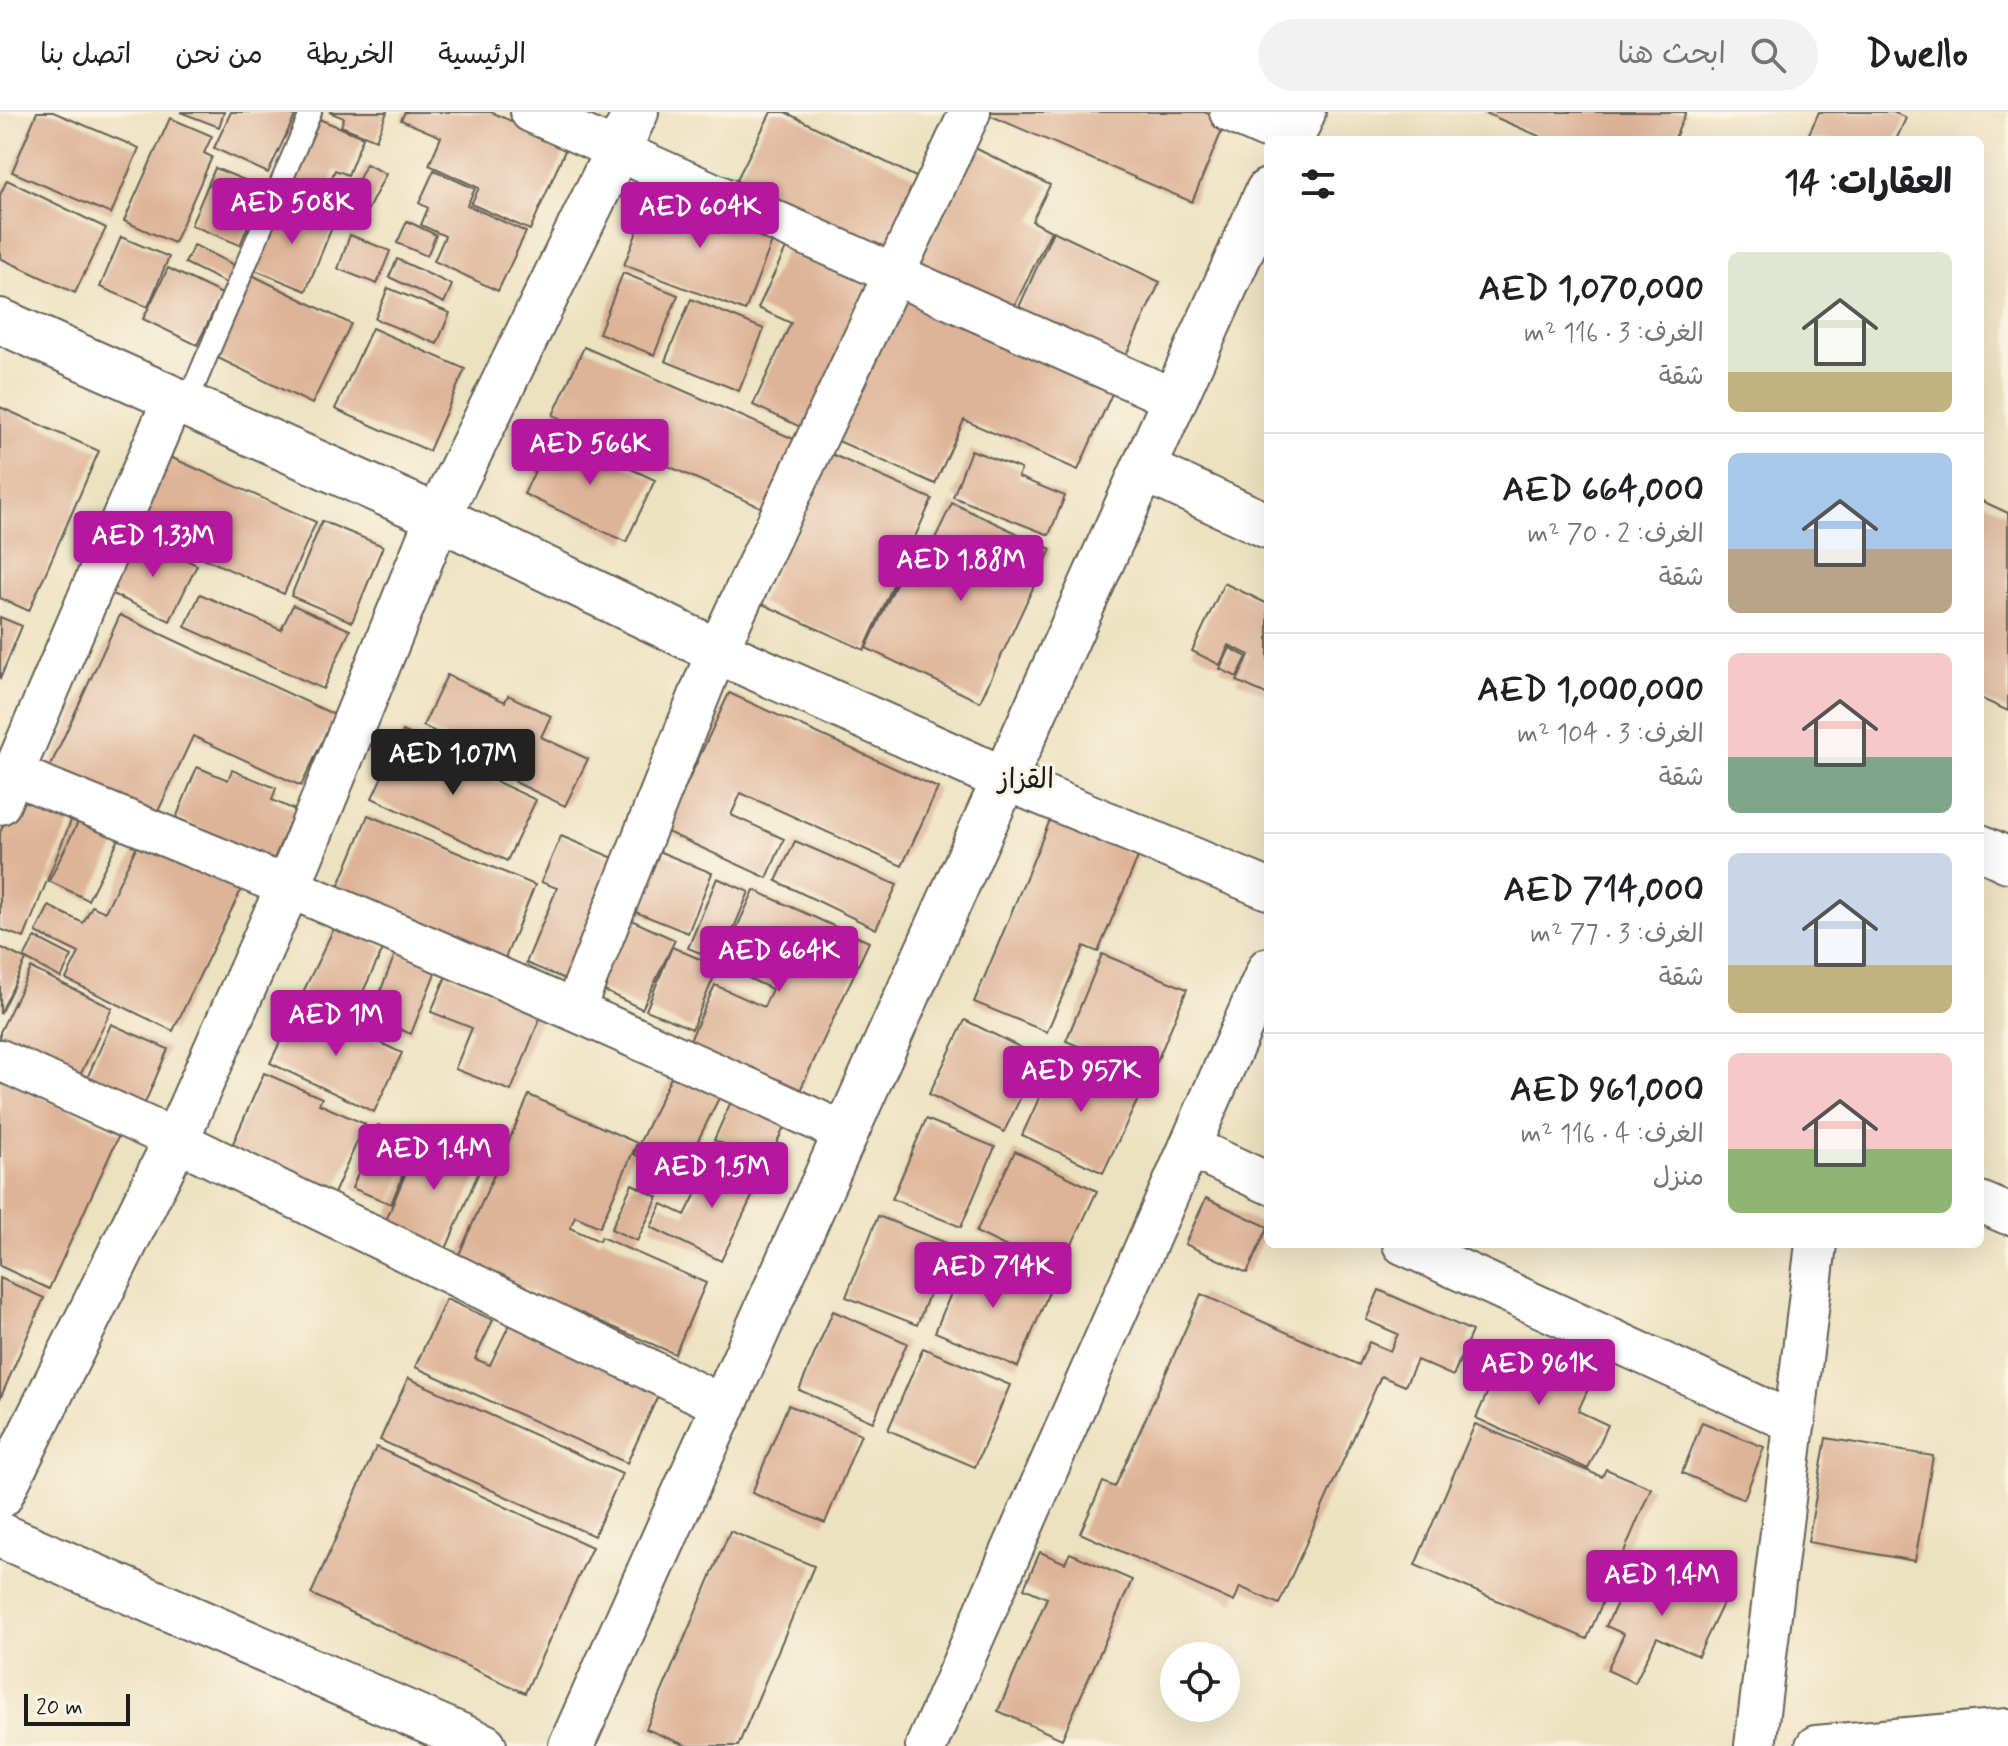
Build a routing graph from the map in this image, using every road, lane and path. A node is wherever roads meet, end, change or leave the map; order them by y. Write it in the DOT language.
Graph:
graph roads {
  1 [pos="311,112"];
  2 [pos="531,112"];
  3 [pos="970,112"];
  4 [pos="1230,112"];
  5 [pos="1295,130"];
  6 [pos="627,131"];
  7 [pos="1264,200"];
  8 [pos="896,276"];
  9 [pos="0,321"];
  10 [pos="1174,399"];
  11 [pos="180,402"];
  12 [pos="1144,469"];
  13 [pos="438,517"];
  14 [pos="1264,524"];
  15 [pos="717,651"];
  16 [pos="1006,780"];
  17 [pos="7,789"];
  18 [pos="1984,849"];
  19 [pos="2008,860"];
  20 [pos="289,885"];
  21 [pos="1264,887"];
  22 [pos="1264,977"];
  23 [pos="575,1008"];
  24 [pos="0,1060"];
  25 [pos="845,1133"];
  26 [pos="176,1140"];
  27 [pos="1190,1147"];
  28 [pos="1264,1181"];
  29 [pos="1984,1204"];
  30 [pos="2008,1214"];
  31 [pos="1412,1248"];
  32 [pos="1816,1248"];
  33 [pos="724,1406"];
  34 [pos="1795,1423"];
  35 [pos="0,1496"];
  36 [pos="0,1535"];
  37 [pos="2008,1729"];
  38 [pos="484,1746"];
  39 [pos="571,1746"];
  40 [pos="926,1746"];
  41 [pos="1755,1746"];
  42 [pos="1816,1746"];
  1 -- 11 [label="lane"];
  2 -- 6 [label="street"];
  3 -- 8 [label="street"];
  4 -- 5 [label="street"];
  6 -- 8 [label="street"];
  6 -- 13 [label="street"];
  7 -- 10 [label="street"];
  8 -- 10 [label="street"];
  8 -- 15 [label="street"];
  9 -- 11 [label="street"];
  10 -- 12 [label="street"];
  11 -- 13 [label="street"];
  11 -- 17 [label="street"];
  12 -- 14 [label="street"];
  12 -- 16 [label="street"];
  13 -- 15 [label="street"];
  13 -- 20 [label="street"];
  15 -- 16 [label="street"];
  15 -- 23 [label="street"];
  16 -- 21 [label="street"];
  16 -- 25 [label="street"];
  17 -- 20 [label="street"];
  18 -- 19 [label="street"];
  20 -- 23 [label="street"];
  20 -- 26 [label="street"];
  22 -- 27 [label="street"];
  23 -- 25 [label="street"];
  24 -- 26 [label="street"];
  25 -- 33 [label="street"];
  26 -- 33 [label="street"];
  26 -- 35 [label="street"];
  27 -- 28 [label="street"];
  27 -- 40 [label="street"];
  29 -- 30 [label="street"];
  31 -- 34 [label="street"];
  32 -- 34 [label="street"];
  33 -- 39 [label="street"];
  34 -- 41 [label="street"];
  36 -- 38 [label="street"];
  37 -- 42 [label="street"];
}
